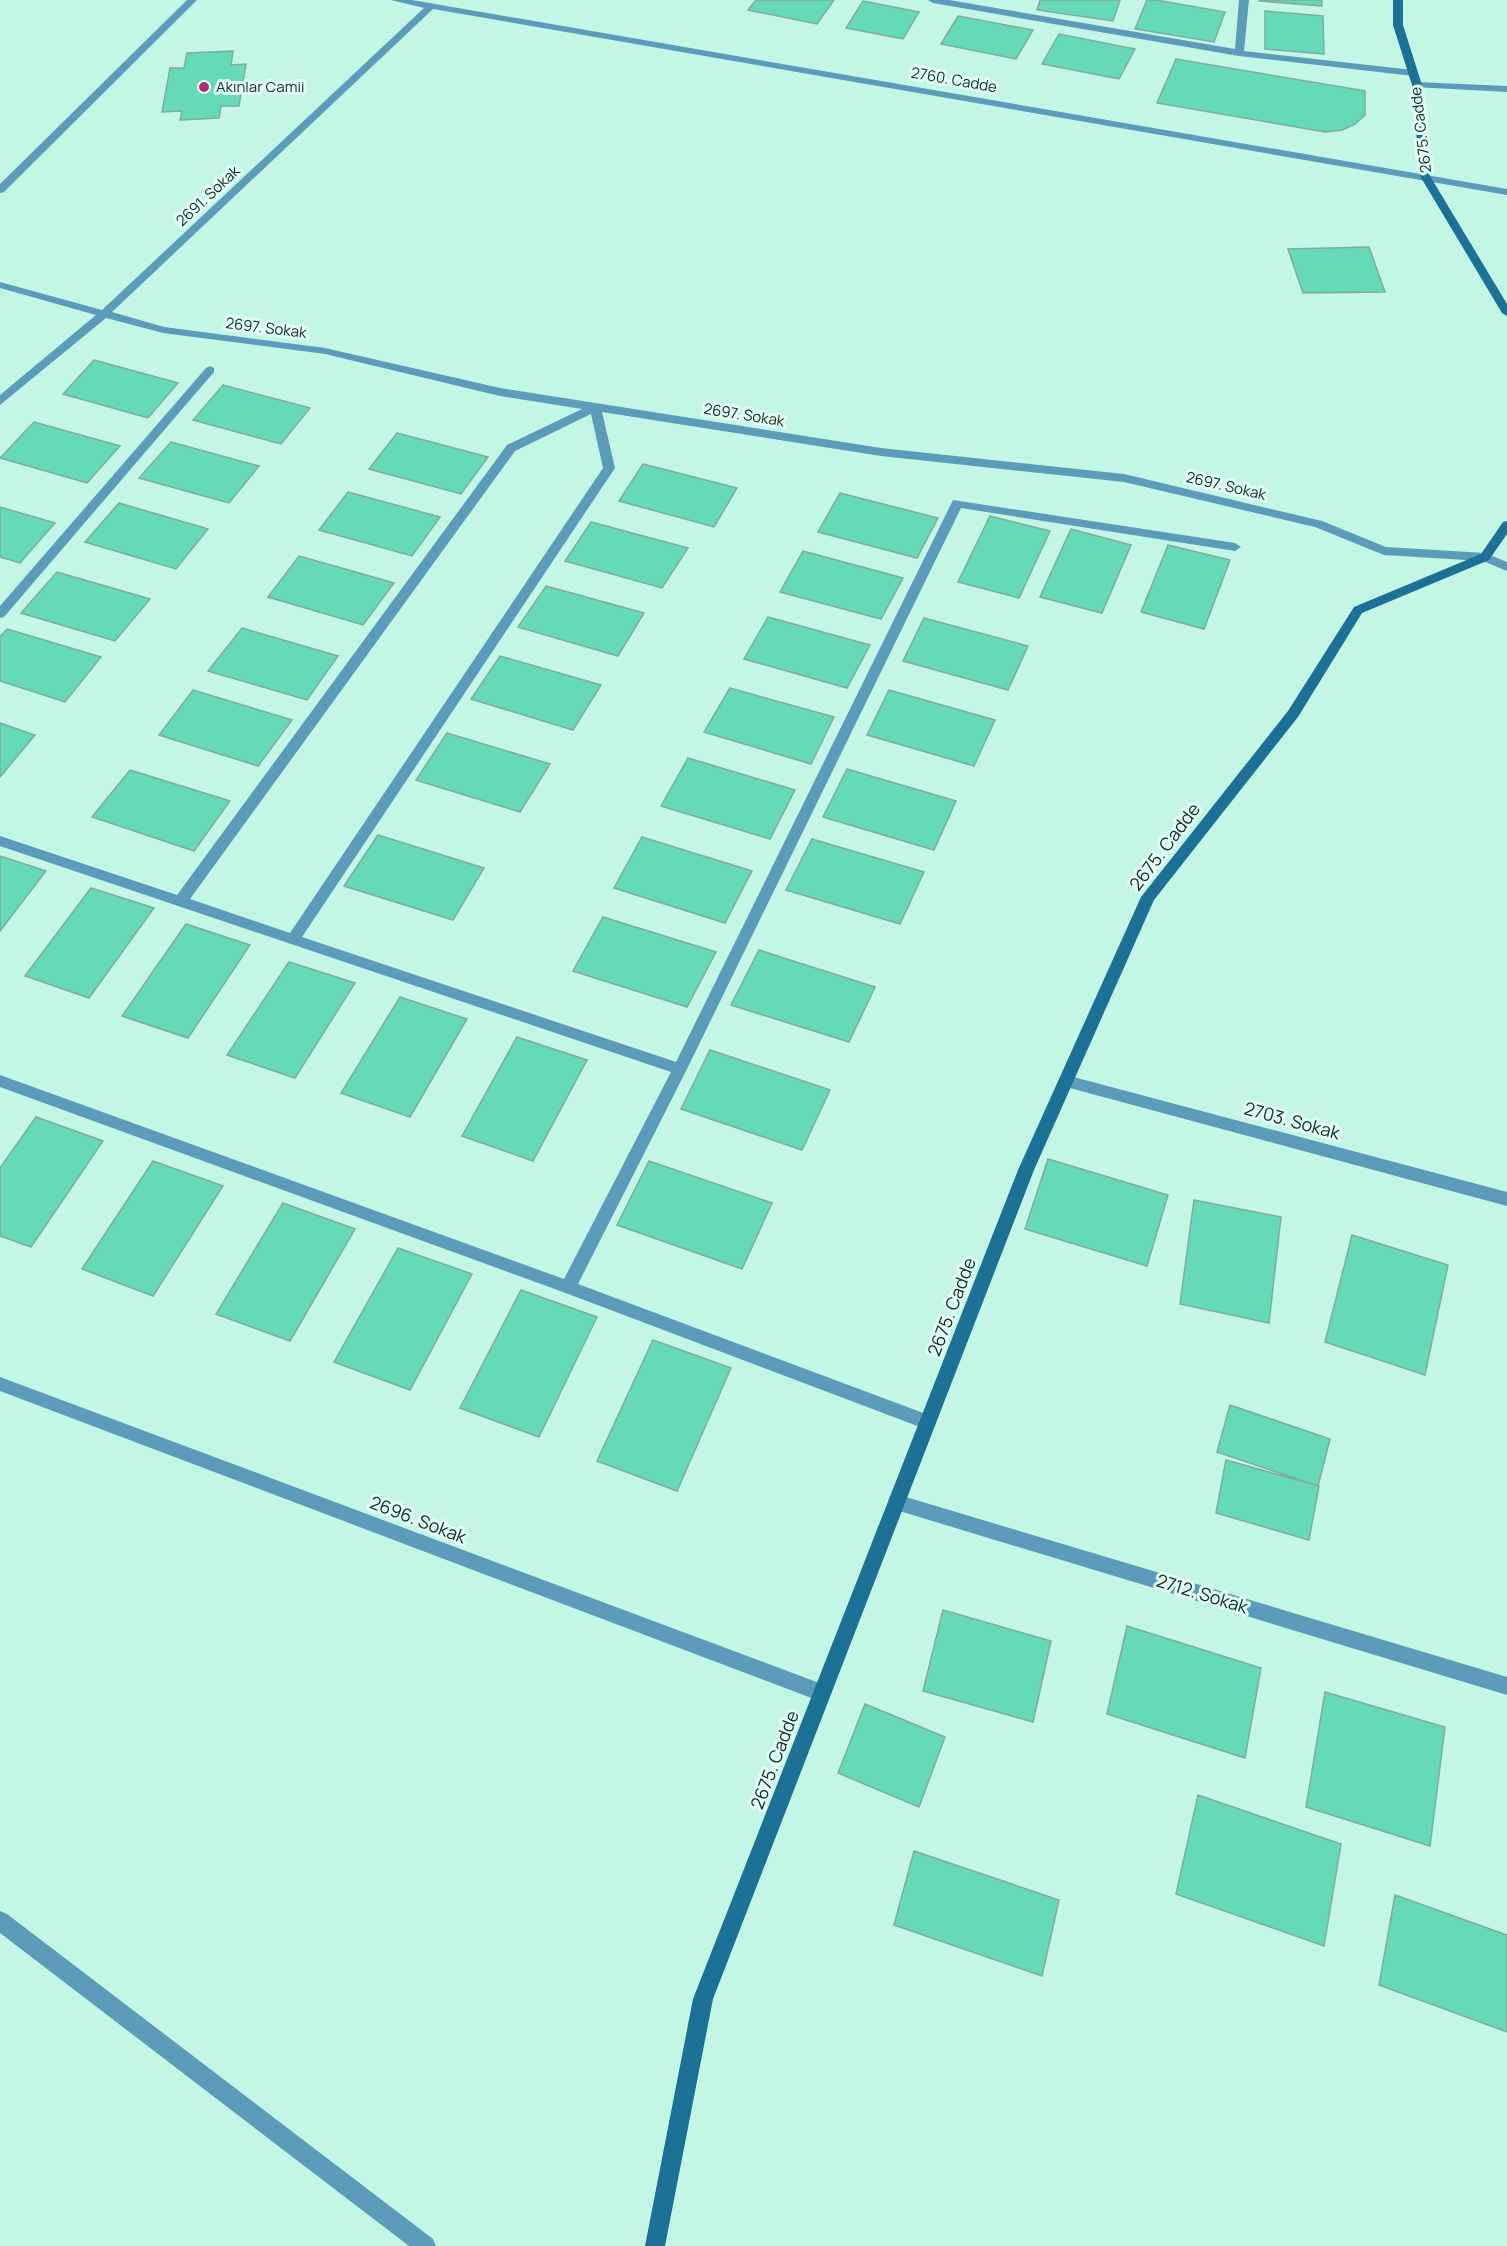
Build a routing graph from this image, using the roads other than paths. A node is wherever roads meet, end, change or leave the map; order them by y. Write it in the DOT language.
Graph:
graph roads {
  1 [pos="192,0"];
  2 [pos="396,0"];
  3 [pos="933,0"];
  4 [pos="1244,0"];
  5 [pos="1398,0"];
  6 [pos="431,6"];
  7 [pos="1239,53"];
  8 [pos="1413,73"];
  9 [pos="1417,85"];
  10 [pos="1507,89"];
  11 [pos="1425,176"];
  12 [pos="0,190"];
  13 [pos="1507,192"];
  14 [pos="0,285"];
  15 [pos="1507,313"];
  16 [pos="104,314"];
  17 [pos="210,370"];
  18 [pos="0,401"];
  19 [pos="595,407"];
  20 [pos="1507,525"];
  21 [pos="1235,548"];
  22 [pos="1485,557"];
  23 [pos="1507,567"];
  24 [pos="0,614"];
  25 [pos="0,841"];
  26 [pos="180,902"];
  27 [pos="293,939"];
  28 [pos="680,1069"];
  29 [pos="0,1081"];
  30 [pos="1066,1081"];
  31 [pos="1507,1199"];
  32 [pos="568,1287"];
  33 [pos="0,1384"];
  34 [pos="928,1422"];
  35 [pos="896,1502"];
  36 [pos="1507,1686"];
  37 [pos="822,1693"];
  38 [pos="0,1921"];
  39 [pos="426,2246"];
  40 [pos="655,2246"];
  1 -- 12 [label="street"];
  2 -- 6 [label="street, 2760. Cadde"];
  3 -- 7 [label="street"];
  4 -- 7 [label="street"];
  5 -- 8 [label="street, 2675. Cadde"];
  6 -- 11 [label="street, 2760. Cadde"];
  6 -- 16 [label="street, 2691. Sokak"];
  7 -- 8 [label="street"];
  8 -- 9 [label="street, 2675. Cadde"];
  9 -- 10 [label="street"];
  9 -- 11 [label="street, 2675. Cadde"];
  11 -- 13 [label="street, 2760. Cadde"];
  11 -- 15 [label="street, 2675. Cadde"];
  14 -- 16 [label="street, 2697. Sokak"];
  16 -- 18 [label="street, 2691. Sokak"];
  16 -- 19 [label="street, 2697. Sokak"];
  17 -- 24 [label="street"];
  19 -- 22 [label="street, 2697. Sokak"];
  19 -- 26 [label="street"];
  19 -- 27 [label="street"];
  20 -- 22 [label="street"];
  21 -- 28 [label="street"];
  22 -- 23 [label="street"];
  22 -- 30 [label="street, 2675. Cadde"];
  25 -- 26 [label="street"];
  26 -- 27 [label="street"];
  27 -- 28 [label="street"];
  28 -- 32 [label="street"];
  29 -- 32 [label="street"];
  30 -- 31 [label="street, 2703. Sokak"];
  30 -- 34 [label="street, 2675. Cadde"];
  32 -- 34 [label="street"];
  33 -- 37 [label="street, 2696. Sokak"];
  34 -- 35 [label="street, 2675. Cadde"];
  35 -- 36 [label="street, 2712. Sokak"];
  35 -- 37 [label="street, 2675. Cadde"];
  37 -- 40 [label="street, 2675. Cadde"];
  38 -- 39 [label="street"];
}
